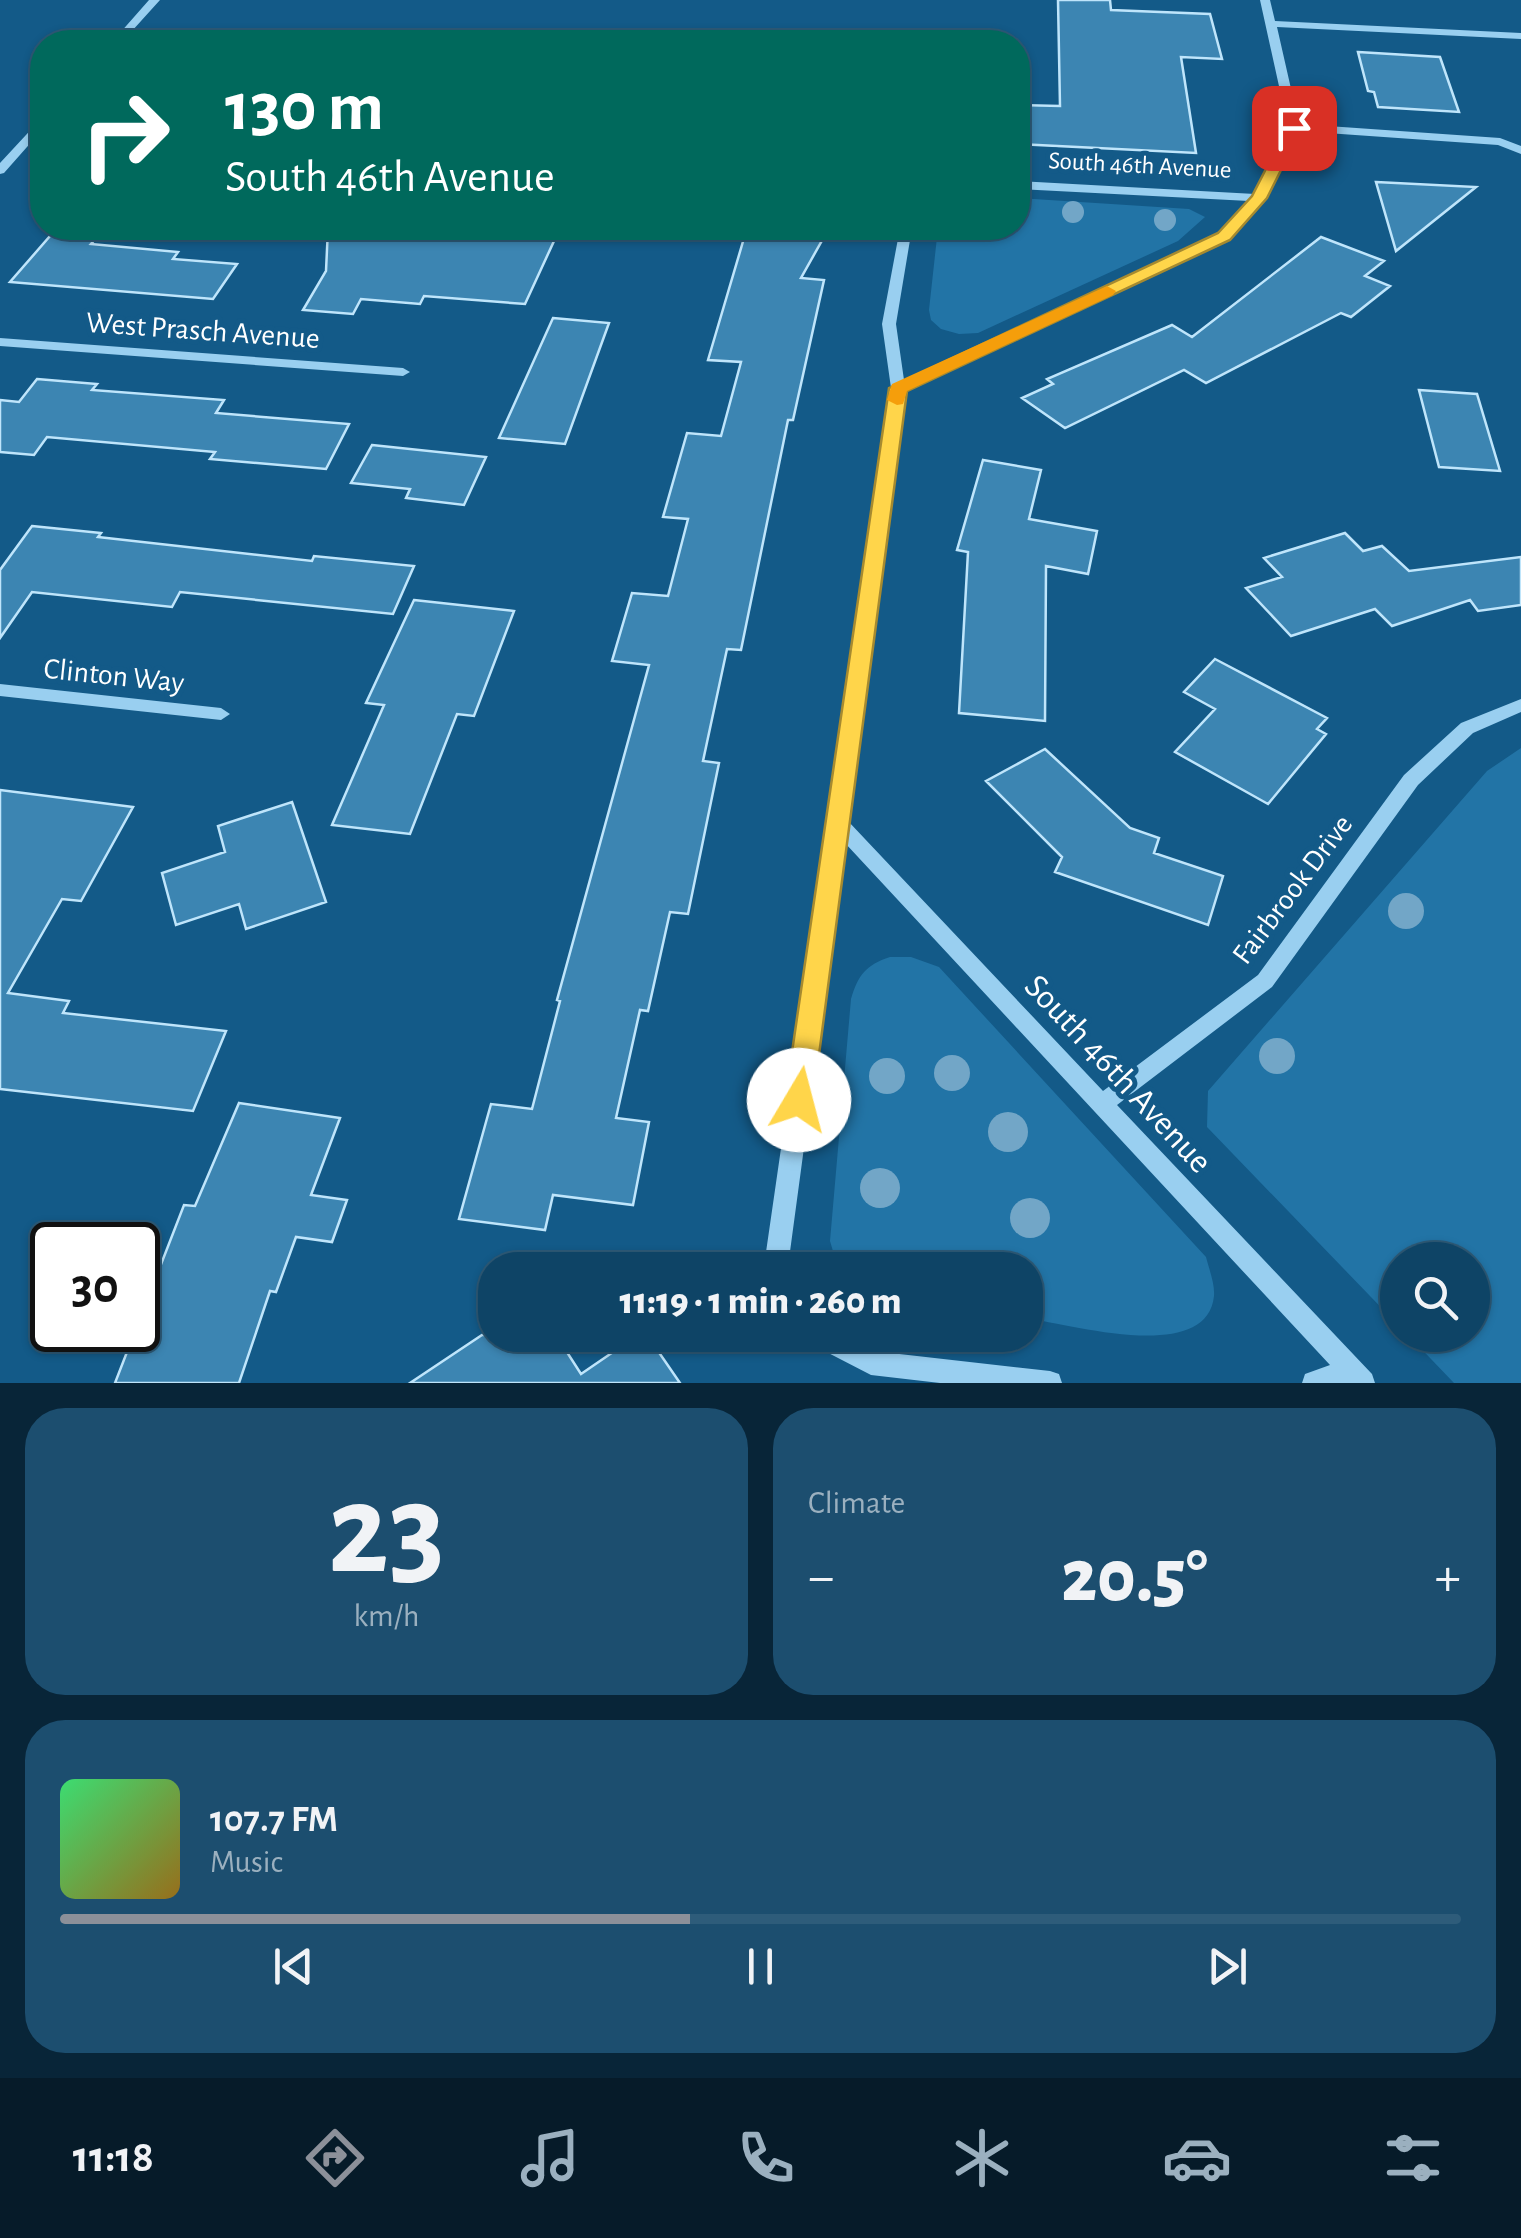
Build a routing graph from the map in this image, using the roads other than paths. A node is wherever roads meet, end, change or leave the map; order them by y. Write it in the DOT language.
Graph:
graph roads {
  1 [pos="155,0"];
  2 [pos="1265,0"];
  3 [pos="1271,24"];
  4 [pos="128,30"];
  5 [pos="1521,36"];
  6 [pos="1294,128"];
  7 [pos="30,137"];
  8 [pos="1521,150"];
  9 [pos="0,170"];
  10 [pos="1030,185"];
  11 [pos="1259,198"];
  12 [pos="904,240"];
  13 [pos="0,342"];
  14 [pos="403,372"];
  15 [pos="898,388"];
  16 [pos="0,690"];
  17 [pos="1521,705"];
  18 [pos="221,714"];
  19 [pos="838,824"];
  20 [pos="1101,1105"];
  21 [pos="778,1252"];
  22 [pos="849,1352"];
  23 [pos="1357,1376"];
  24 [pos="1050,1383"];
  25 [pos="1314,1383"];
  1 -- 4 [label="street"];
  2 -- 3 [label="street"];
  3 -- 5 [label="street"];
  3 -- 6 [label="street"];
  6 -- 8 [label="street"];
  6 -- 11 [label="street, South 46th Avenue"];
  7 -- 9 [label="street"];
  10 -- 11 [label="street, South 46th Avenue"];
  11 -- 15 [label="street, South 46th Avenue"];
  12 -- 15 [label="street"];
  13 -- 14 [label="street, West Prasch Avenue"];
  15 -- 19 [label="street"];
  16 -- 18 [label="street, Clinton Way"];
  17 -- 20 [label="street, Fairbrook Drive"];
  19 -- 20 [label="street, South 46th Avenue"];
  19 -- 21 [label="street"];
  20 -- 23 [label="street, South 46th Avenue"];
  22 -- 24 [label="street"];
  23 -- 25 [label="street, South 46th Avenue"];
}
